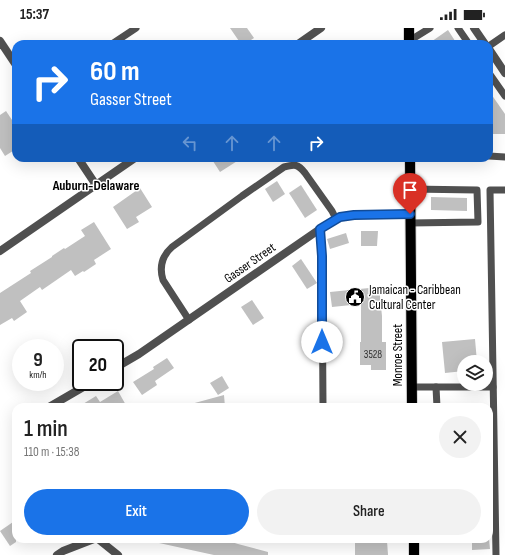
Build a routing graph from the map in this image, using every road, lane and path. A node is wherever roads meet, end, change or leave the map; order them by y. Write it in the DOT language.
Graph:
graph roads {
  1 [pos="136,28"];
  2 [pos="321,28"];
  3 [pos="409,28"];
  4 [pos="430,28"];
  5 [pos="458,28"];
  6 [pos="474,28"];
  7 [pos="505,35"];
  8 [pos="118,40"];
  9 [pos="304,40"];
  10 [pos="409,40"];
  11 [pos="413,40"];
  12 [pos="466,40"];
  13 [pos="482,40"];
  14 [pos="0,41"];
  15 [pos="493,43"];
  16 [pos="493,55"];
  17 [pos="12,59"];
  18 [pos="503,70"];
  19 [pos="493,73"];
  20 [pos="493,78"];
  21 [pos="505,96"];
  22 [pos="493,156"];
  23 [pos="505,157"];
  24 [pos="81,162"];
  25 [pos="129,162"];
  26 [pos="410,162"];
  27 [pos="96,185"];
  28 [pos="410,189"];
  29 [pos="477,190"];
  30 [pos="490,190"];
  31 [pos="505,190"];
  32 [pos="410,218"];
  33 [pos="336,219"];
  34 [pos="320,229"];
  35 [pos="0,251"];
  36 [pos="189,320"];
  37 [pos="493,355"];
  38 [pos="124,363"];
  39 [pos="412,387"];
  40 [pos="436,387"];
  41 [pos="457,387"];
  42 [pos="77,391"];
  43 [pos="493,391"];
  44 [pos="56,403"];
  45 [pos="323,403"];
  46 [pos="412,403"];
  47 [pos="437,403"];
  48 [pos="492,403"];
  49 [pos="493,518"];
  50 [pos="84,543"];
  51 [pos="103,543"];
  52 [pos="414,543"];
  53 [pos="56,555"];
  54 [pos="118,555"];
  55 [pos="414,555"];
  56 [pos="496,555"];
  1 -- 8 [label="lane"];
  2 -- 9 [label="street"];
  3 -- 10 [label="main road"];
  4 -- 11 [label="lane"];
  5 -- 12 [label="lane"];
  6 -- 13 [label="street"];
  7 -- 15 [label="lane"];
  14 -- 17 [label="street"];
  16 -- 18 [label="street"];
  18 -- 19 [label="lane"];
  20 -- 21 [label="lane"];
  22 -- 23 [label="lane"];
  24 -- 27 [label="street"];
  25 -- 27 [label="street"];
  26 -- 28 [label="main road, Monroe Street"];
  27 -- 35 [label="street"];
  28 -- 29 [label="lane"];
  28 -- 32 [label="main road, Monroe Street"];
  29 -- 30 [label="lane"];
  29 -- 32 [label="lane"];
  30 -- 31 [label="lane"];
  30 -- 37 [label="lane"];
  32 -- 33 [label="street, Gasser Street"];
  32 -- 39 [label="main road, Monroe Street"];
  33 -- 34 [label="street, Gasser Street"];
  33 -- 36 [label="lane"];
  34 -- 36 [label="street, Gasser Street"];
  34 -- 45 [label="lane"];
  36 -- 38 [label="street, Gasser Street"];
  39 -- 40 [label="lane"];
  39 -- 46 [label="main road, Monroe Street"];
  40 -- 41 [label="lane"];
  40 -- 47 [label="lane"];
  42 -- 44 [label="street"];
  43 -- 48 [label="lane"];
  49 -- 56 [label="lane"];
  50 -- 53 [label="street"];
  51 -- 54 [label="street"];
  52 -- 55 [label="main road"];
}
